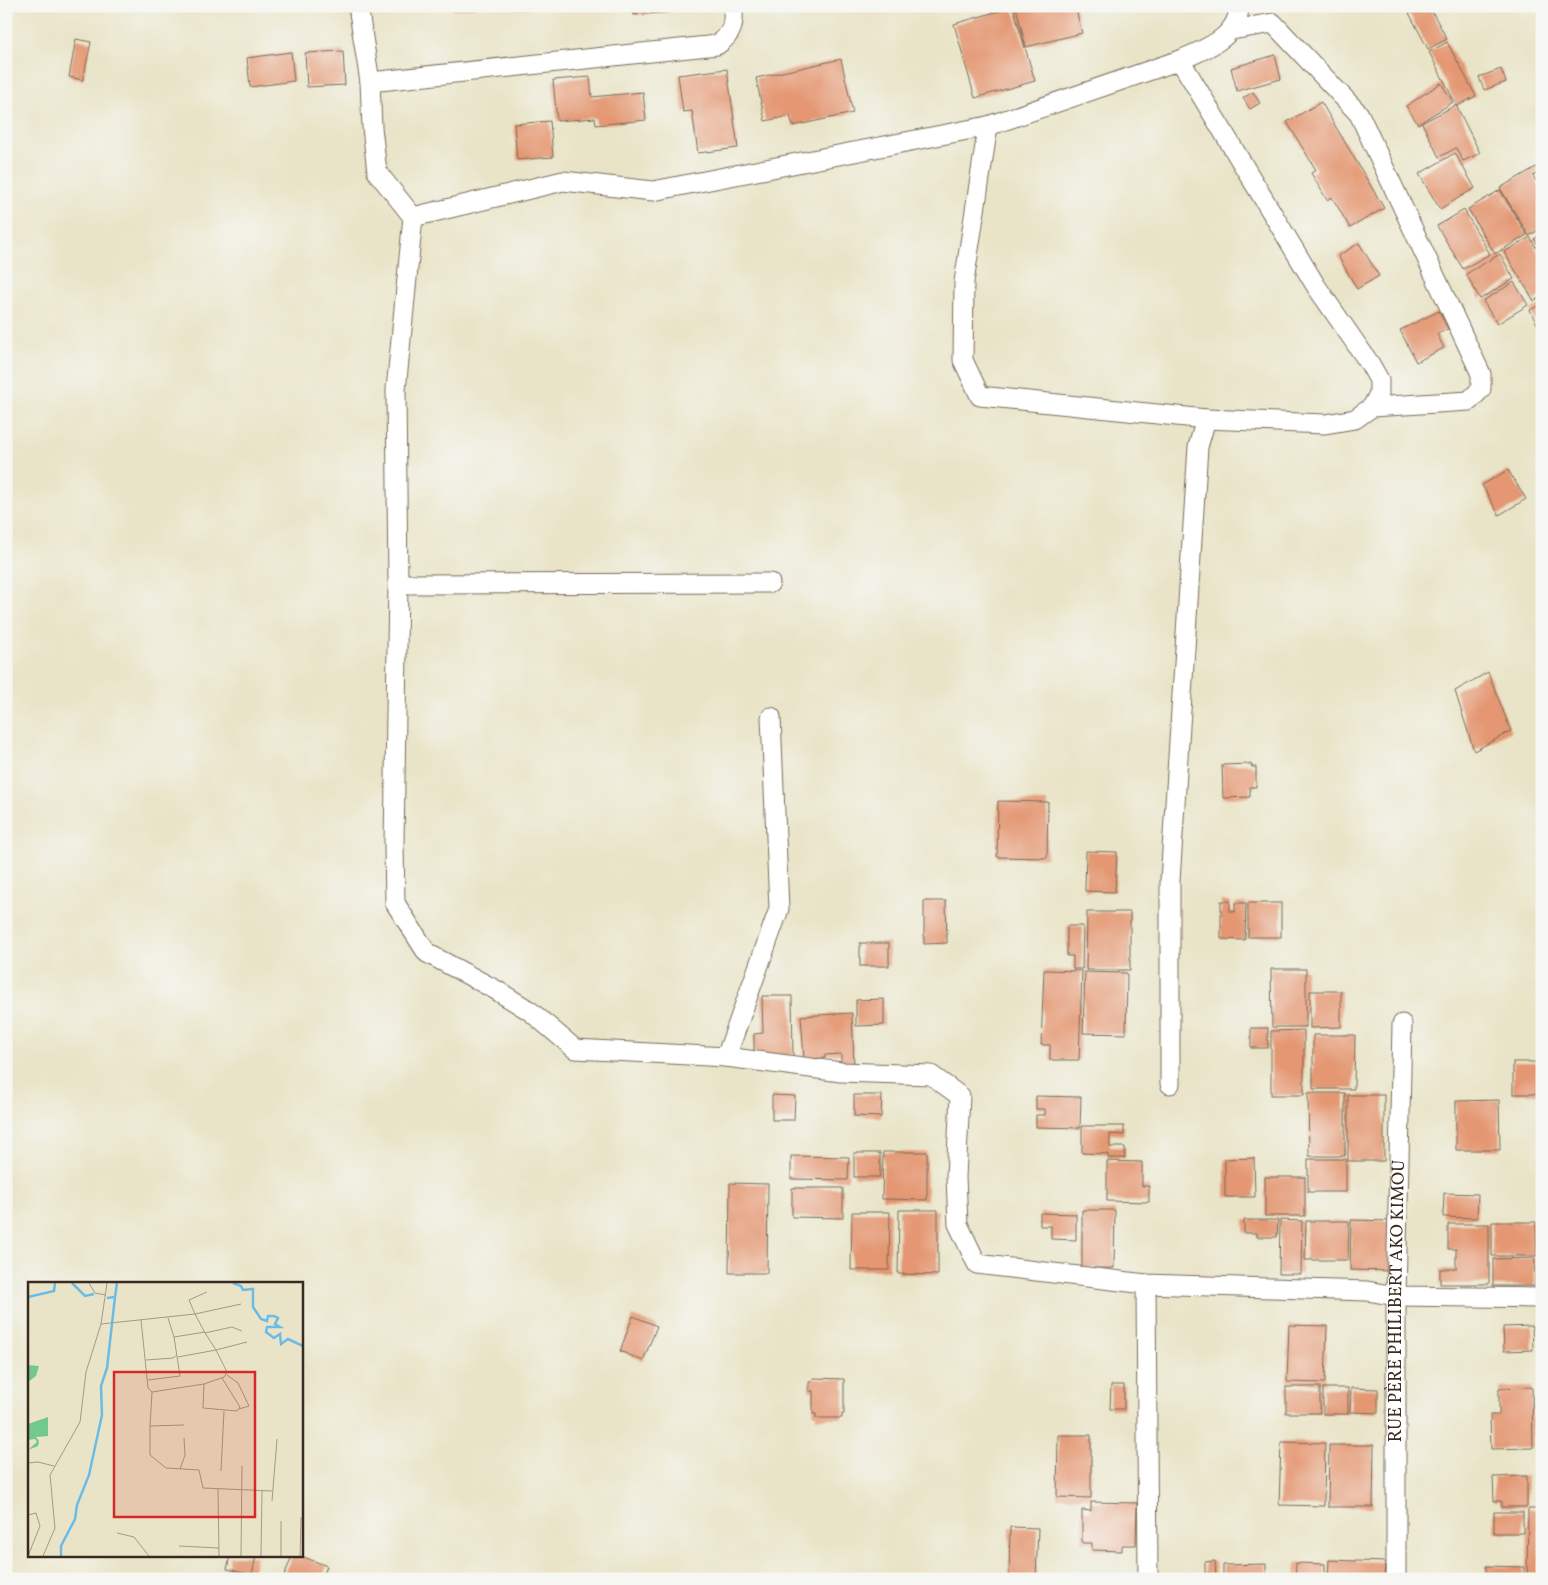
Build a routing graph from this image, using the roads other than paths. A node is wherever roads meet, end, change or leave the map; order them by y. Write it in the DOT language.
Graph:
graph roads {
  1 [pos="358,6"];
  2 [pos="733,6"];
  3 [pos="1239,6"];
  4 [pos="1232,30"];
  5 [pos="1180,60"];
  6 [pos="370,82"];
  7 [pos="988,126"];
  8 [pos="413,217"];
  9 [pos="1372,407"];
  10 [pos="1206,419"];
  11 [pos="770,583"];
  12 [pos="398,584"];
  13 [pos="771,717"];
  14 [pos="1402,1024"];
  15 [pos="726,1057"];
  16 [pos="1170,1084"];
  17 [pos="1146,1284"];
  18 [pos="1396,1296"];
  19 [pos="1542,1298"];
  20 [pos="1148,1579"];
  21 [pos="1396,1579"];
  1 -- 6 [label="street"];
  2 -- 6 [label="street"];
  3 -- 4 [label="street"];
  4 -- 5 [label="street"];
  4 -- 9 [label="street"];
  5 -- 7 [label="street"];
  5 -- 9 [label="street"];
  6 -- 8 [label="street"];
  7 -- 8 [label="street"];
  7 -- 10 [label="street"];
  8 -- 12 [label="street"];
  9 -- 10 [label="street"];
  10 -- 16 [label="street"];
  11 -- 12 [label="street"];
  12 -- 15 [label="street"];
  13 -- 15 [label="street"];
  14 -- 18 [label="street, RUE PÈRE PHILIBERT AKO KIMOU"];
  15 -- 17 [label="street"];
  17 -- 18 [label="street"];
  17 -- 20 [label="street"];
  18 -- 19 [label="street"];
  18 -- 21 [label="street, RUE PÈRE PHILIBERT AKO KIMOU"];
}
